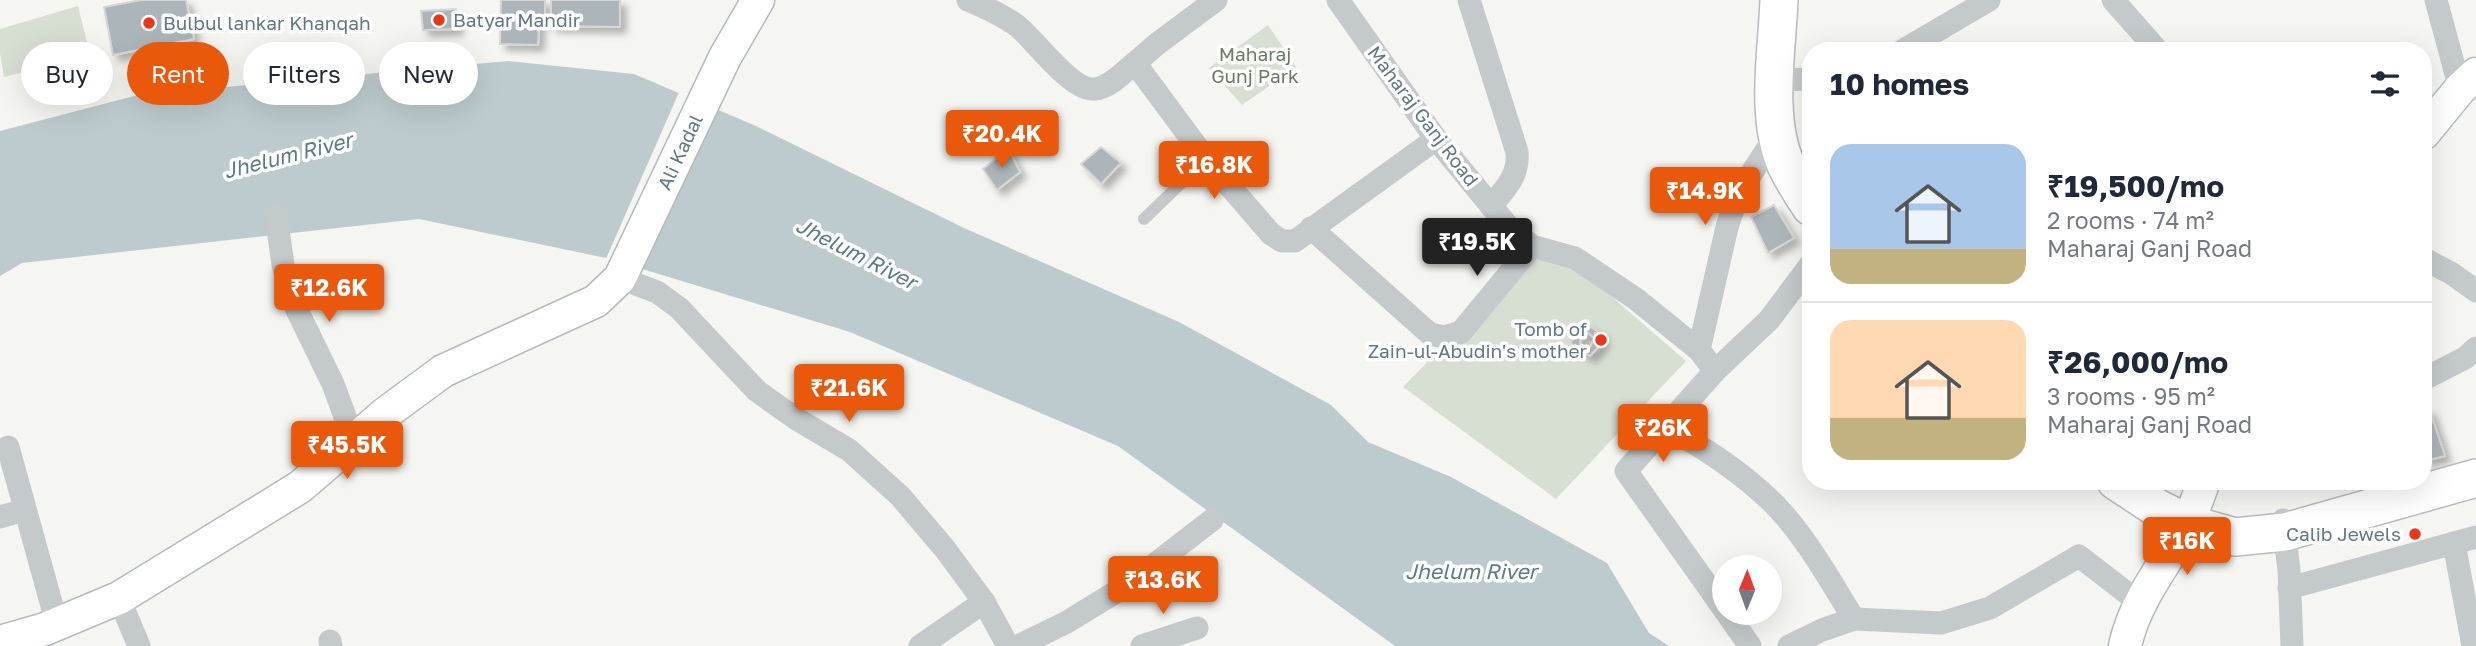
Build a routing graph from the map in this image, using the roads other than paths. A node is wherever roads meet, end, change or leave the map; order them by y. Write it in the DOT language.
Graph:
graph roads {
  1 [pos="758,0"];
  2 [pos="968,0"];
  3 [pos="1216,0"];
  4 [pos="1338,0"];
  5 [pos="1469,0"];
  6 [pos="1779,0"];
  7 [pos="1800,0"];
  8 [pos="2113,0"];
  9 [pos="2436,0"];
  10 [pos="1974,4"];
  11 [pos="1916,42"];
  12 [pos="2150,42"];
  13 [pos="1135,63"];
  14 [pos="1794,79"];
  15 [pos="2468,81"];
  16 [pos="2432,124"];
  17 [pos="1777,134"];
  18 [pos="1436,139"];
  19 [pos="1802,156"];
  20 [pos="1206,159"];
  21 [pos="1802,192"];
  22 [pos="1491,206"];
  23 [pos="276,215"];
  24 [pos="1144,219"];
  25 [pos="1311,228"];
  26 [pos="1532,246"];
  27 [pos="2432,262"];
  28 [pos="1802,276"];
  29 [pos="620,278"];
  30 [pos="2476,291"];
  31 [pos="1699,350"];
  32 [pos="2472,360"];
  33 [pos="1715,371"];
  34 [pos="2432,376"];
  35 [pos="1666,427"];
  36 [pos="354,441"];
  37 [pos="8,447"];
  38 [pos="2432,472"];
  39 [pos="2476,475"];
  40 [pos="2432,485"];
  41 [pos="2130,490"];
  42 [pos="2158,490"];
  43 [pos="2365,490"];
  44 [pos="2410,490"];
  45 [pos="2199,495"];
  46 [pos="25,510"];
  47 [pos="0,517"];
  48 [pos="1212,520"];
  49 [pos="2275,521"];
  50 [pos="2465,540"];
  51 [pos="2290,588"];
  52 [pos="1712,593"];
  53 [pos="119,598"];
  54 [pos="984,602"];
  55 [pos="2141,604"];
  56 [pos="1854,620"];
  57 [pos="57,624"];
  58 [pos="1735,625"];
  59 [pos="1197,628"];
  60 [pos="0,642"];
  61 [pos="139,646"];
  62 [pos="920,646"];
  63 [pos="1008,646"];
  64 [pos="1018,646"];
  65 [pos="1142,646"];
  66 [pos="1750,646"];
  67 [pos="1789,646"];
  68 [pos="2125,646"];
  69 [pos="2292,646"];
  70 [pos="2473,646"];
  1 -- 29 [label="street, Ali Kadal"];
  2 -- 13 [label="street"];
  3 -- 13 [label="street"];
  4 -- 18 [label="street, Maharaj Ganj Road"];
  5 -- 22 [label="street"];
  6 -- 14 [label="main road"];
  7 -- 14 [label="main road"];
  8 -- 12 [label="street"];
  9 -- 15 [label="street"];
  10 -- 11 [label="street"];
  13 -- 20 [label="street"];
  14 -- 17 [label="main road"];
  14 -- 19 [label="main road"];
  15 -- 16 [label="street"];
  17 -- 21 [label="main road"];
  17 -- 31 [label="street"];
  18 -- 22 [label="street, Maharaj Ganj Road"];
  18 -- 25 [label="street"];
  20 -- 24 [label="lane"];
  20 -- 25 [label="street"];
  22 -- 26 [label="street, Maharaj Ganj Road"];
  23 -- 36 [label="street"];
  25 -- 26 [label="street"];
  26 -- 31 [label="street, Maharaj Ganj Road"];
  27 -- 30 [label="street"];
  28 -- 33 [label="street"];
  29 -- 36 [label="street, Ali Kadal"];
  29 -- 54 [label="street"];
  31 -- 33 [label="street, Maharaj Ganj Road"];
  32 -- 34 [label="street"];
  33 -- 35 [label="street"];
  35 -- 52 [label="street"];
  35 -- 56 [label="street"];
  36 -- 53 [label="street, Ali Kadal"];
  37 -- 46 [label="street"];
  38 -- 39 [label="main road"];
  39 -- 40 [label="main road"];
  41 -- 45 [label="main road"];
  42 -- 45 [label="main road"];
  43 -- 49 [label="main road"];
  44 -- 49 [label="main road"];
  45 -- 49 [label="main road"];
  45 -- 55 [label="street"];
  46 -- 47 [label="street"];
  46 -- 57 [label="street"];
  48 -- 64 [label="street"];
  49 -- 51 [label="street"];
  50 -- 51 [label="street"];
  50 -- 70 [label="street"];
  51 -- 69 [label="street"];
  53 -- 57 [label="street, Ali Kadal"];
  53 -- 61 [label="street"];
  54 -- 62 [label="street"];
  54 -- 63 [label="street"];
  55 -- 56 [label="street"];
  55 -- 68 [label="street"];
  56 -- 67 [label="street"];
  57 -- 60 [label="street, Ali Kadal"];
  58 -- 66 [label="street"];
  59 -- 65 [label="street"];
}
